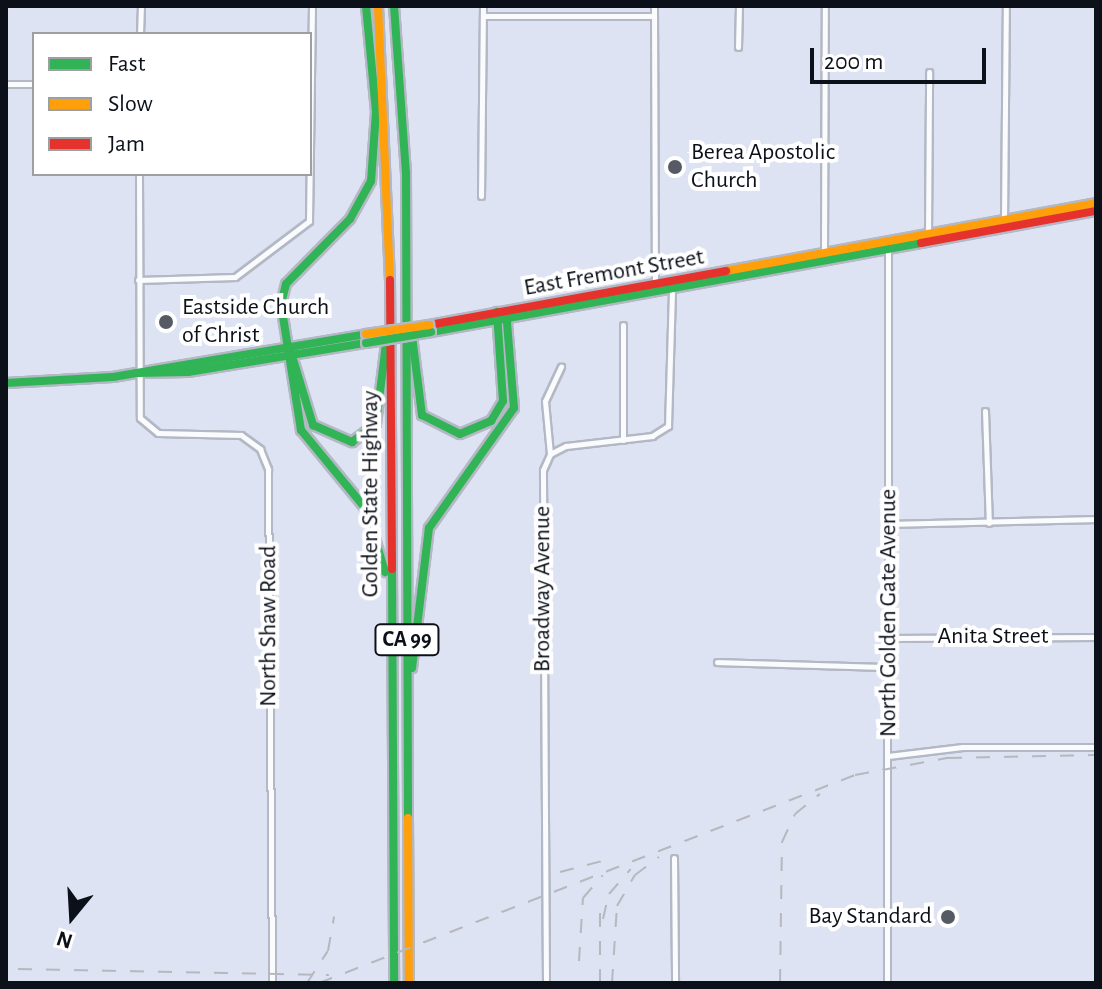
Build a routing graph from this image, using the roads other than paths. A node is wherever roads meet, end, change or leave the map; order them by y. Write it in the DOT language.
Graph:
graph roads {
  1 [pos="141,6"];
  2 [pos="312,6"];
  3 [pos="366,6"];
  4 [pos="378,6"];
  5 [pos="394,6"];
  6 [pos="483,6"];
  7 [pos="654,6"];
  8 [pos="739,6"];
  9 [pos="825,6"];
  10 [pos="1006,6"];
  11 [pos="483,16"];
  12 [pos="653,16"];
  13 [pos="140,32"];
  14 [pos="312,32"];
  15 [pos="738,47"];
  16 [pos="929,72"];
  17 [pos="6,84"];
  18 [pos="32,84"];
  19 [pos="139,176"];
  20 [pos="310,176"];
  21 [pos="481,196"];
  22 [pos="1096,203"];
  23 [pos="1096,211"];
  24 [pos="1004,225"];
  25 [pos="928,238"];
  26 [pos="888,246"];
  27 [pos="825,254"];
  28 [pos="138,280"];
  29 [pos="655,286"];
  30 [pos="672,293"];
  31 [pos="657,296"];
  32 [pos="405,298"];
  33 [pos="497,312"];
  34 [pos="507,322"];
  35 [pos="494,324"];
  36 [pos="623,325"];
  37 [pos="430,328"];
  38 [pos="390,337"];
  39 [pos="366,339"];
  40 [pos="289,346"];
  41 [pos="298,356"];
  42 [pos="287,358"];
  43 [pos="561,366"];
  44 [pos="137,373"];
  45 [pos="6,383"];
  46 [pos="985,411"];
  47 [pos="623,440"];
  48 [pos="550,454"];
  49 [pos="1096,519"];
  50 [pos="989,523"];
  51 [pos="889,524"];
  52 [pos="1096,637"];
  53 [pos="890,638"];
  54 [pos="392,647"];
  55 [pos="717,662"];
  56 [pos="890,667"];
  57 [pos="408,707"];
  58 [pos="1096,747"];
  59 [pos="888,756"];
  60 [pos="674,858"];
  61 [pos="272,983"];
  62 [pos="394,983"];
  63 [pos="409,983"];
  64 [pos="546,983"];
  65 [pos="675,983"];
  66 [pos="887,983"];
  1 -- 13 [label="street"];
  2 -- 14 [label="street"];
  3 -- 40 [label="main road"];
  4 -- 38 [label="main road, Golden State Highway / CA 99"];
  5 -- 32 [label="main road, Golden State Highway / CA 99"];
  6 -- 11 [label="street"];
  7 -- 12 [label="street"];
  8 -- 15 [label="street"];
  9 -- 27 [label="street"];
  10 -- 24 [label="street"];
  11 -- 12 [label="street"];
  11 -- 21 [label="street"];
  12 -- 29 [label="street"];
  16 -- 25 [label="street"];
  17 -- 18 [label="street"];
  19 -- 28 [label="street"];
  20 -- 28 [label="street"];
  22 -- 24 [label="main road, East Fremont Street"];
  23 -- 24 [label="main road, East Fremont Street"];
  24 -- 25 [label="main road, East Fremont Street"];
  25 -- 26 [label="main road, East Fremont Street"];
  26 -- 27 [label="main road, East Fremont Street"];
  26 -- 30 [label="main road, East Fremont Street"];
  26 -- 51 [label="street, North Golden Gate Avenue"];
  27 -- 29 [label="main road, East Fremont Street"];
  28 -- 44 [label="street"];
  29 -- 31 [label="main road"];
  29 -- 33 [label="main road, East Fremont Street"];
  30 -- 31 [label="main road, East Fremont Street"];
  30 -- 47 [label="street"];
  31 -- 34 [label="main road, East Fremont Street"];
  32 -- 35 [label="main road"];
  32 -- 57 [label="main road, Golden State Highway / CA 99"];
  33 -- 34 [label="main road"];
  33 -- 35 [label="main road"];
  33 -- 37 [label="main road, East Fremont Street"];
  34 -- 35 [label="main road, East Fremont Street"];
  34 -- 57 [label="main road"];
  35 -- 37 [label="main road, East Fremont Street"];
  36 -- 47 [label="street"];
  37 -- 39 [label="main road, East Fremont Street, bridge"];
  38 -- 41 [label="main road"];
  38 -- 54 [label="main road, Golden State Highway / CA 99"];
  39 -- 40 [label="main road, East Fremont Street"];
  39 -- 41 [label="main road, East Fremont Street"];
  40 -- 41 [label="main road"];
  40 -- 42 [label="main road"];
  40 -- 44 [label="main road, East Fremont Street"];
  41 -- 42 [label="main road, East Fremont Street"];
  42 -- 44 [label="main road, East Fremont Street"];
  42 -- 54 [label="main road"];
  43 -- 48 [label="street, Broadway Avenue"];
  44 -- 45 [label="main road, East Fremont Street"];
  44 -- 61 [label="street, North Shaw Road"];
  46 -- 50 [label="street"];
  47 -- 48 [label="street"];
  48 -- 64 [label="street, Broadway Avenue"];
  49 -- 50 [label="street"];
  50 -- 51 [label="street"];
  51 -- 53 [label="street, North Golden Gate Avenue"];
  52 -- 53 [label="street, Anita Street"];
  53 -- 56 [label="street, North Golden Gate Avenue"];
  54 -- 62 [label="main road, Golden State Highway / CA 99"];
  55 -- 56 [label="street"];
  56 -- 59 [label="street, North Golden Gate Avenue"];
  57 -- 63 [label="main road, Golden State Highway / CA 99"];
  58 -- 59 [label="street"];
  59 -- 66 [label="street, North Golden Gate Avenue"];
  60 -- 65 [label="street"];
}
